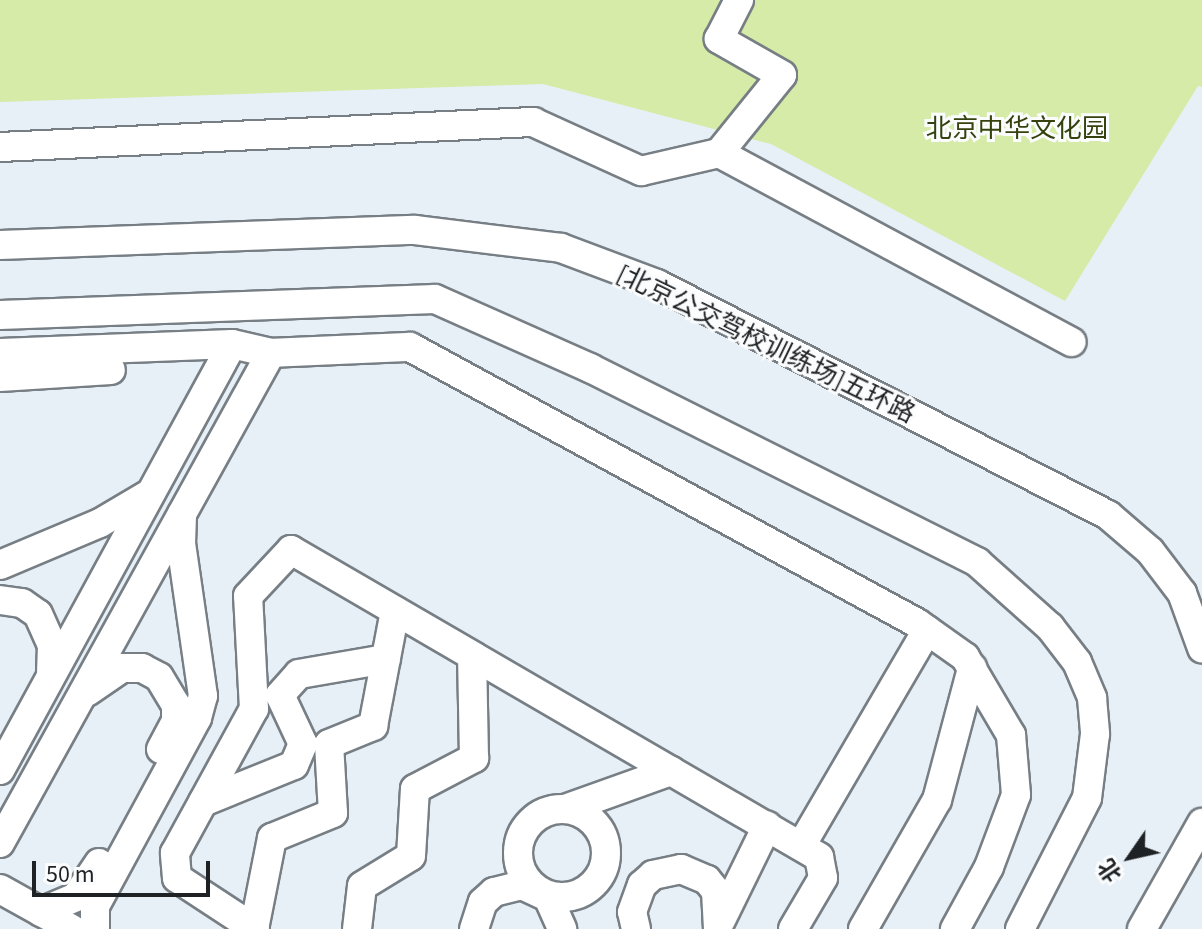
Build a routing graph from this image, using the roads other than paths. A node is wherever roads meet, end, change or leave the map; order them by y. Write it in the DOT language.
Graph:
graph roads {
  1 [pos="739,0"];
  2 [pos="0,147"];
  3 [pos="719,153"];
  4 [pos="0,245"];
  5 [pos="0,315"];
  6 [pos="1071,342"];
  7 [pos="232,344"];
  8 [pos="0,353"];
  9 [pos="271,353"];
  10 [pos="111,370"];
  11 [pos="0,377"];
  12 [pos="149,493"];
  13 [pos="183,510"];
  14 [pos="0,565"];
  15 [pos="0,600"];
  16 [pos="395,611"];
  17 [pos="927,630"];
  18 [pos="1202,648"];
  19 [pos="472,656"];
  20 [pos="386,659"];
  21 [pos="972,668"];
  22 [pos="51,674"];
  23 [pos="80,697"];
  24 [pos="0,770"];
  25 [pos="671,771"];
  26 [pos="203,802"];
  27 [pos="565,809"];
  28 [pos="1202,823"];
  29 [pos="767,826"];
  30 [pos="0,843"];
  31 [pos="801,846"];
  32 [pos="0,889"];
  33 [pos="536,889"];
  34 [pos="41,912"];
  35 [pos="719,924"];
  36 [pos="72,929"];
  37 [pos="95,929"];
  38 [pos="255,929"];
  39 [pos="357,929"];
  40 [pos="474,929"];
  41 [pos="562,929"];
  42 [pos="636,929"];
  43 [pos="793,929"];
  44 [pos="863,929"];
  45 [pos="955,929"];
  46 [pos="1020,929"];
  47 [pos="1142,929"];
  1 -- 3 [label="street"];
  2 -- 3 [label="street"];
  3 -- 6 [label="street"];
  4 -- 18 [label="street, [北京公交驾校训练场]五环路"];
  5 -- 46 [label="street"];
  7 -- 8 [label="street"];
  7 -- 9 [label="street"];
  7 -- 12 [label="street"];
  9 -- 13 [label="street"];
  9 -- 17 [label="street"];
  10 -- 11 [label="street"];
  12 -- 14 [label="street"];
  12 -- 22 [label="street"];
  13 -- 23 [label="street"];
  13 -- 37 [label="street"];
  15 -- 22 [label="street"];
  16 -- 19 [label="street"];
  16 -- 20 [label="street"];
  16 -- 26 [label="street"];
  17 -- 21 [label="street"];
  17 -- 31 [label="street"];
  19 -- 25 [label="street"];
  19 -- 39 [label="street"];
  20 -- 26 [label="street"];
  20 -- 38 [label="street"];
  21 -- 44 [label="street"];
  21 -- 45 [label="street"];
  22 -- 24 [label="street"];
  23 -- 30 [label="street"];
  23 -- 34 [label="street"];
  25 -- 27 [label="street"];
  25 -- 29 [label="street"];
  26 -- 38 [label="street"];
  27 -- 33 [label="street"];
  27 -- 33 [label="street"];
  28 -- 47 [label="street"];
  29 -- 31 [label="street"];
  29 -- 35 [label="street"];
  31 -- 43 [label="street"];
  32 -- 34 [label="street"];
  33 -- 40 [label="street"];
  33 -- 41 [label="street"];
  34 -- 36 [label="street"];
  35 -- 42 [label="street"];
}
